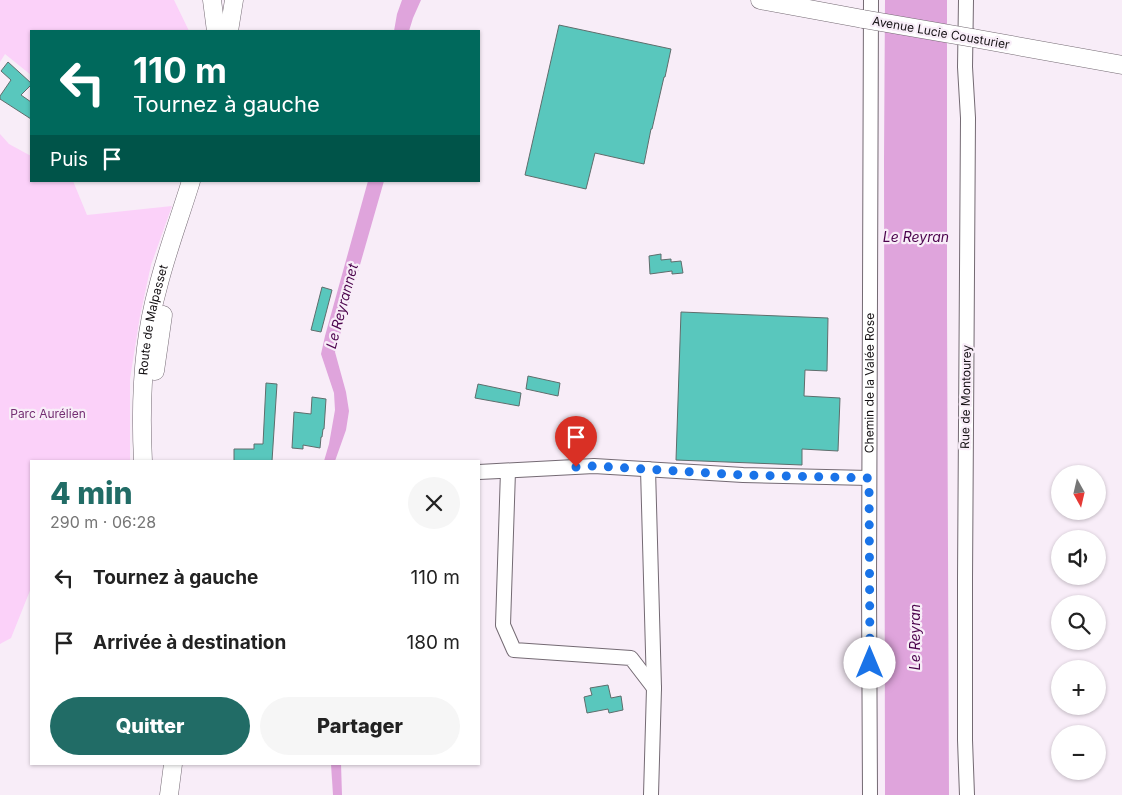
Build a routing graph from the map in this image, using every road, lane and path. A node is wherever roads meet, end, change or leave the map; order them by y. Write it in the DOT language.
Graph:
graph roads {
  1 [pos="212,0"];
  2 [pos="234,0"];
  3 [pos="760,0"];
  4 [pos="871,0"];
  5 [pos="966,0"];
  6 [pos="216,30"];
  7 [pos="229,30"];
  8 [pos="1122,65"];
  9 [pos="194,187"];
  10 [pos="143,460"];
  11 [pos="154,460"];
  12 [pos="648,469"];
  13 [pos="508,471"];
  14 [pos="480,472"];
  15 [pos="869,478"];
  16 [pos="654,688"];
  17 [pos="162,765"];
  18 [pos="173,765"];
  19 [pos="158,795"];
  20 [pos="169,795"];
  21 [pos="651,795"];
  22 [pos="870,795"];
  23 [pos="967,795"];
  1 -- 6 [label="main road"];
  2 -- 7 [label="main road"];
  3 -- 8 [label="main road, Avenue Lucie Cousturier, bridge"];
  4 -- 15 [label="street, Chemin de la Valée Rose"];
  5 -- 23 [label="street, Rue de Montourey"];
  9 -- 10 [label="main road, Route de Malpasset"];
  9 -- 11 [label="main road, Route de Malpasset"];
  12 -- 13 [label="street"];
  12 -- 15 [label="street"];
  12 -- 16 [label="street"];
  13 -- 14 [label="street"];
  13 -- 16 [label="street"];
  15 -- 22 [label="street, Chemin de la Valée Rose"];
  16 -- 21 [label="street"];
  17 -- 19 [label="main road"];
  18 -- 20 [label="main road"];
}
